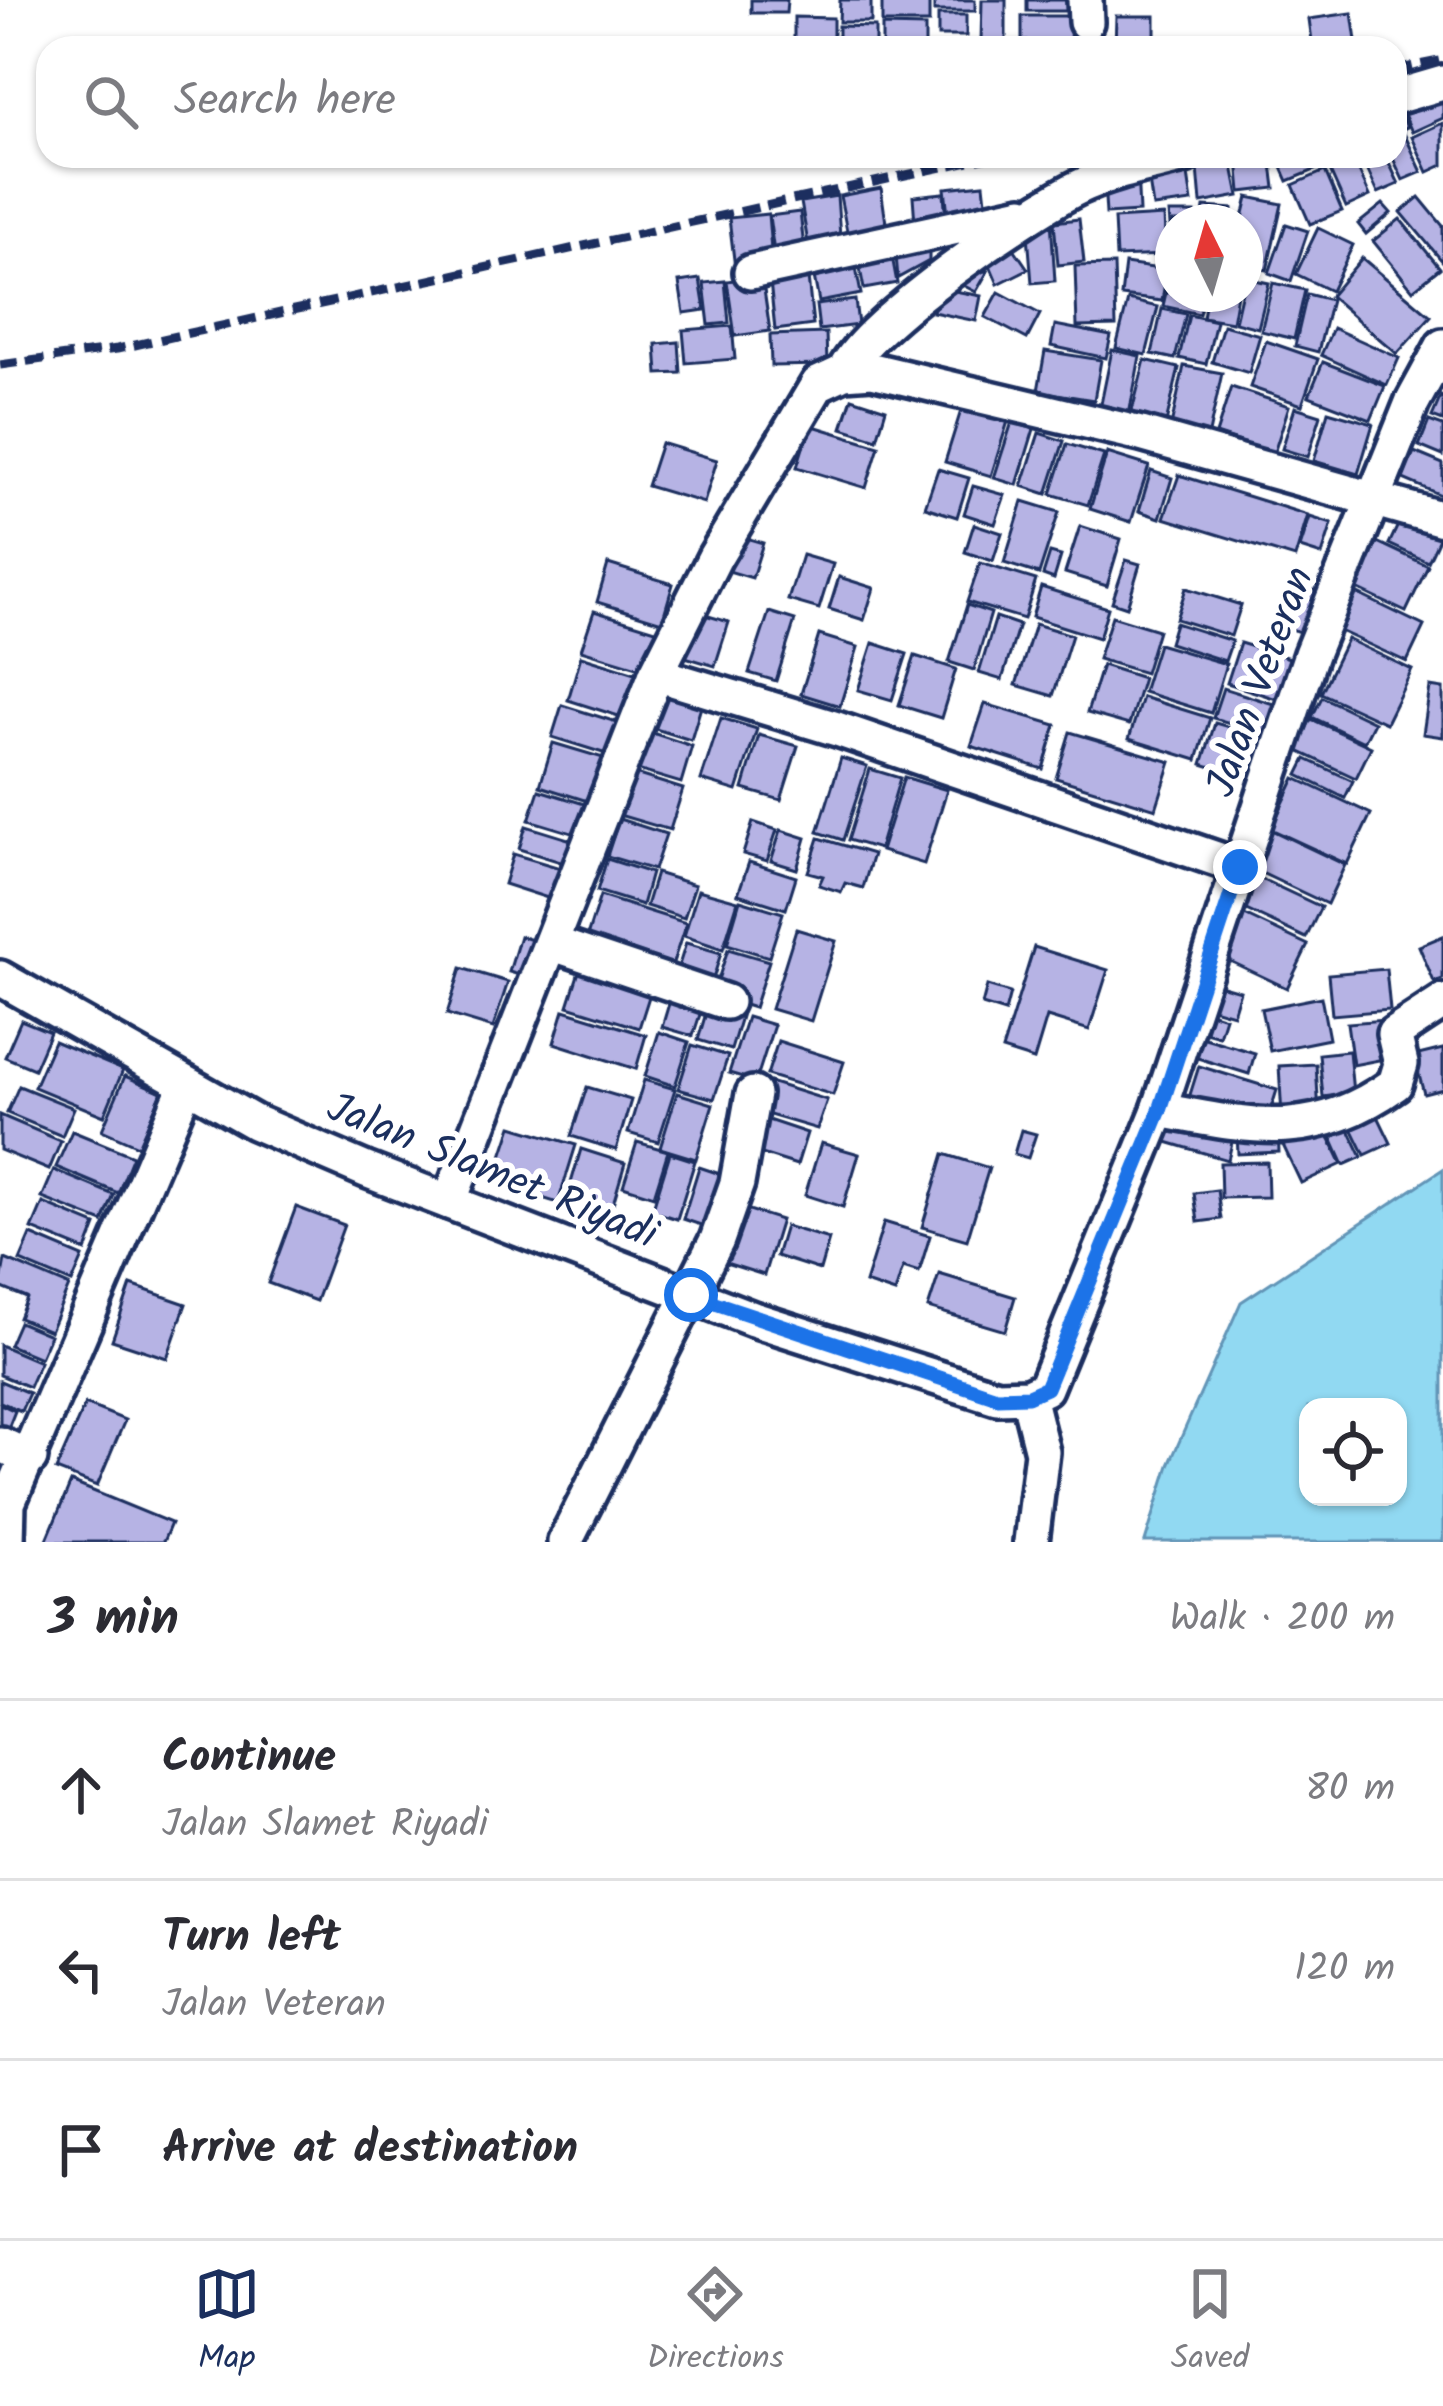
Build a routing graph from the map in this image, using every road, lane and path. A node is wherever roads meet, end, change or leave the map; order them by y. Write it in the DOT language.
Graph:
graph roads {
  1 [pos="1443,83"];
  2 [pos="1407,94"];
  3 [pos="1143,168"];
  4 [pos="1036,210"];
  5 [pos="751,272"];
  6 [pos="1443,346"];
  7 [pos="844,372"];
  8 [pos="1375,496"];
  9 [pos="1443,520"];
  10 [pos="656,674"];
  11 [pos="1240,867"];
  12 [pos="554,944"];
  13 [pos="0,978"];
  14 [pos="726,1002"];
  15 [pos="1443,1002"];
  16 [pos="186,1085"];
  17 [pos="753,1094"];
  18 [pos="1160,1110"];
  19 [pos="448,1202"];
  20 [pos="691,1295"];
  21 [pos="1037,1392"];
  22 [pos="15,1451"];
  23 [pos="7,1542"];
  24 [pos="565,1542"];
  25 [pos="1031,1542"];
  1 -- 2 [label="street"];
  3 -- 4 [label="street"];
  4 -- 5 [label="street"];
  4 -- 7 [label="street"];
  6 -- 8 [label="street, Jalan Veteran"];
  7 -- 8 [label="street"];
  7 -- 10 [label="street"];
  8 -- 9 [label="street"];
  8 -- 11 [label="street, Jalan Veteran"];
  10 -- 11 [label="street"];
  10 -- 12 [label="street"];
  11 -- 18 [label="street, Jalan Veteran"];
  12 -- 14 [label="street"];
  12 -- 19 [label="street"];
  13 -- 16 [label="street, Jalan Slamet Riyadi"];
  15 -- 18 [label="street"];
  16 -- 19 [label="street, Jalan Slamet Riyadi"];
  16 -- 22 [label="street"];
  17 -- 20 [label="street"];
  18 -- 21 [label="street, Jalan Veteran"];
  19 -- 20 [label="street, Jalan Slamet Riyadi"];
  20 -- 21 [label="street, Jalan Slamet Riyadi"];
  20 -- 24 [label="street"];
  21 -- 25 [label="street"];
  22 -- 23 [label="street"];
}
